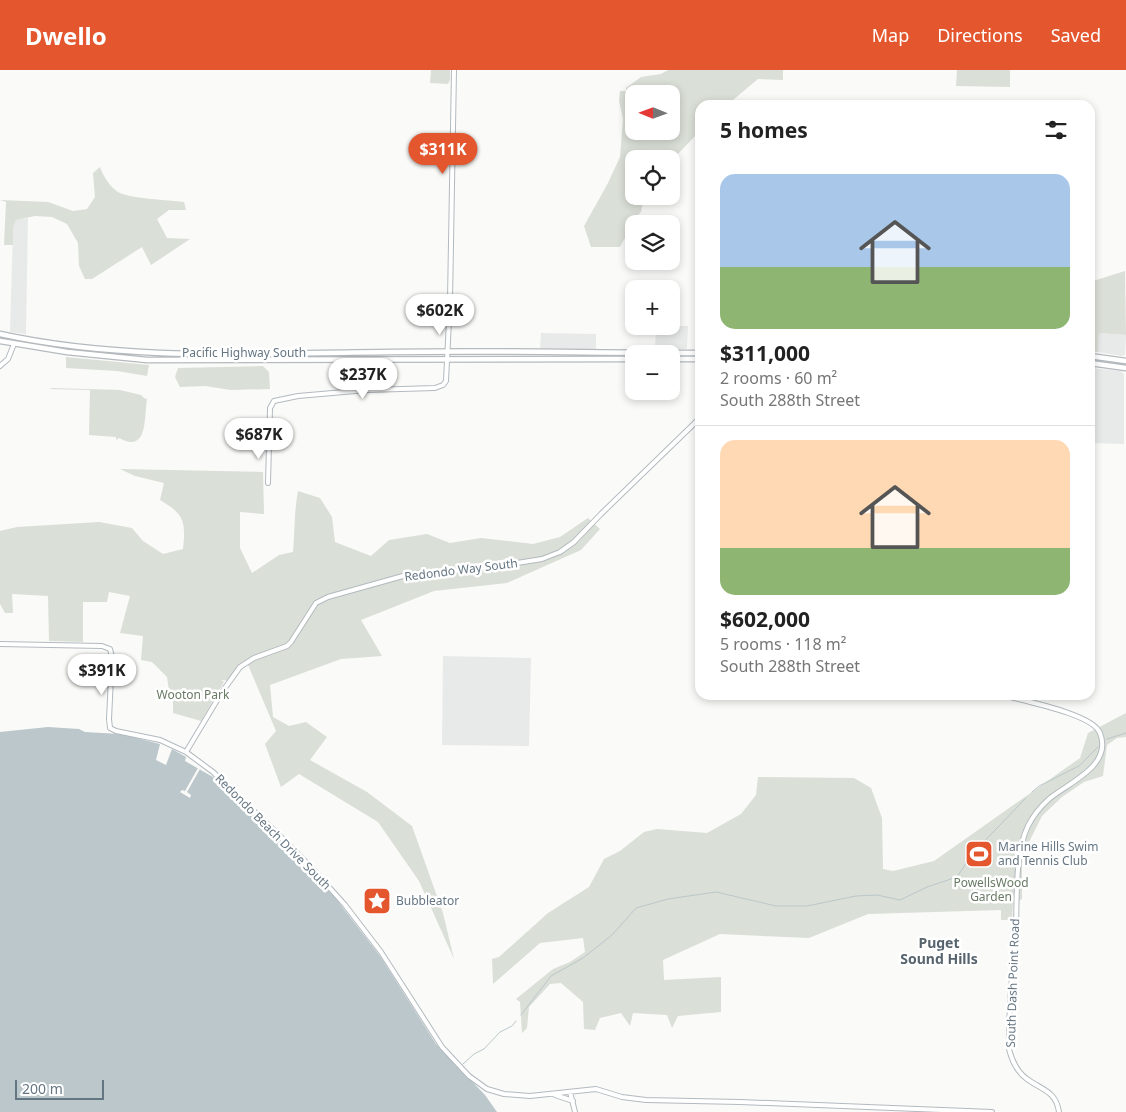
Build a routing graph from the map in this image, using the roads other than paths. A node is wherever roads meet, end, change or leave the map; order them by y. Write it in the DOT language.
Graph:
graph roads {
  1 [pos="454,70"];
  2 [pos="0,334"];
  3 [pos="0,341"];
  4 [pos="14,344"];
  5 [pos="83,348"];
  6 [pos="449,352"];
  7 [pos="146,353"];
  8 [pos="244,353"];
  9 [pos="680,353"];
  10 [pos="686,353"];
  11 [pos="695,353"];
  12 [pos="680,354"];
  13 [pos="625,356"];
  14 [pos="625,356"];
  15 [pos="109,357"];
  16 [pos="1095,357"];
  17 [pos="680,359"];
  18 [pos="695,359"];
  19 [pos="221,360"];
  20 [pos="448,360"];
  21 [pos="1126,360"];
  22 [pos="1095,363"];
  23 [pos="0,366"];
  24 [pos="1126,368"];
  25 [pos="695,423"];
  26 [pos="268,483"];
  27 [pos="0,644"];
  28 [pos="1022,700"];
  29 [pos="186,752"];
  30 [pos="570,1092"];
  31 [pos="553,1094"];
  32 [pos="573,1101"];
  33 [pos="576,1112"];
  34 [pos="980,1112"];
  35 [pos="992,1112"];
  36 [pos="1058,1112"];
  1 -- 6 [label="street"];
  2 -- 5 [label="main road, Pacific Highway South"];
  3 -- 4 [label="main road, Pacific Highway South"];
  4 -- 5 [label="main road"];
  4 -- 15 [label="main road, Pacific Highway South"];
  4 -- 23 [label="street"];
  5 -- 7 [label="main road, Pacific Highway South"];
  6 -- 8 [label="main road, Pacific Highway South"];
  6 -- 13 [label="main road, Pacific Highway South"];
  6 -- 20 [label="street"];
  7 -- 8 [label="main road, Pacific Highway South"];
  7 -- 15 [label="main road"];
  8 -- 19 [label="main road"];
  9 -- 10 [label="main road, Pacific Highway South"];
  10 -- 11 [label="main road, Pacific Highway South"];
  10 -- 12 [label="main road"];
  14 -- 20 [label="main road, Pacific Highway South"];
  15 -- 19 [label="main road, Pacific Highway South"];
  16 -- 21 [label="main road"];
  17 -- 18 [label="main road"];
  19 -- 20 [label="main road, Pacific Highway South"];
  20 -- 26 [label="street"];
  22 -- 24 [label="main road"];
  25 -- 29 [label="street, Redondo Way South"];
  27 -- 29 [label="street, Redondo Beach Drive South"];
  28 -- 36 [label="street, South Dash Point Road"];
  29 -- 31 [label="street, Redondo Beach Drive South"];
  30 -- 31 [label="street"];
  30 -- 32 [label="street"];
  30 -- 34 [label="street"];
  31 -- 32 [label="street"];
  32 -- 33 [label="street"];
  34 -- 35 [label="street"];
}
